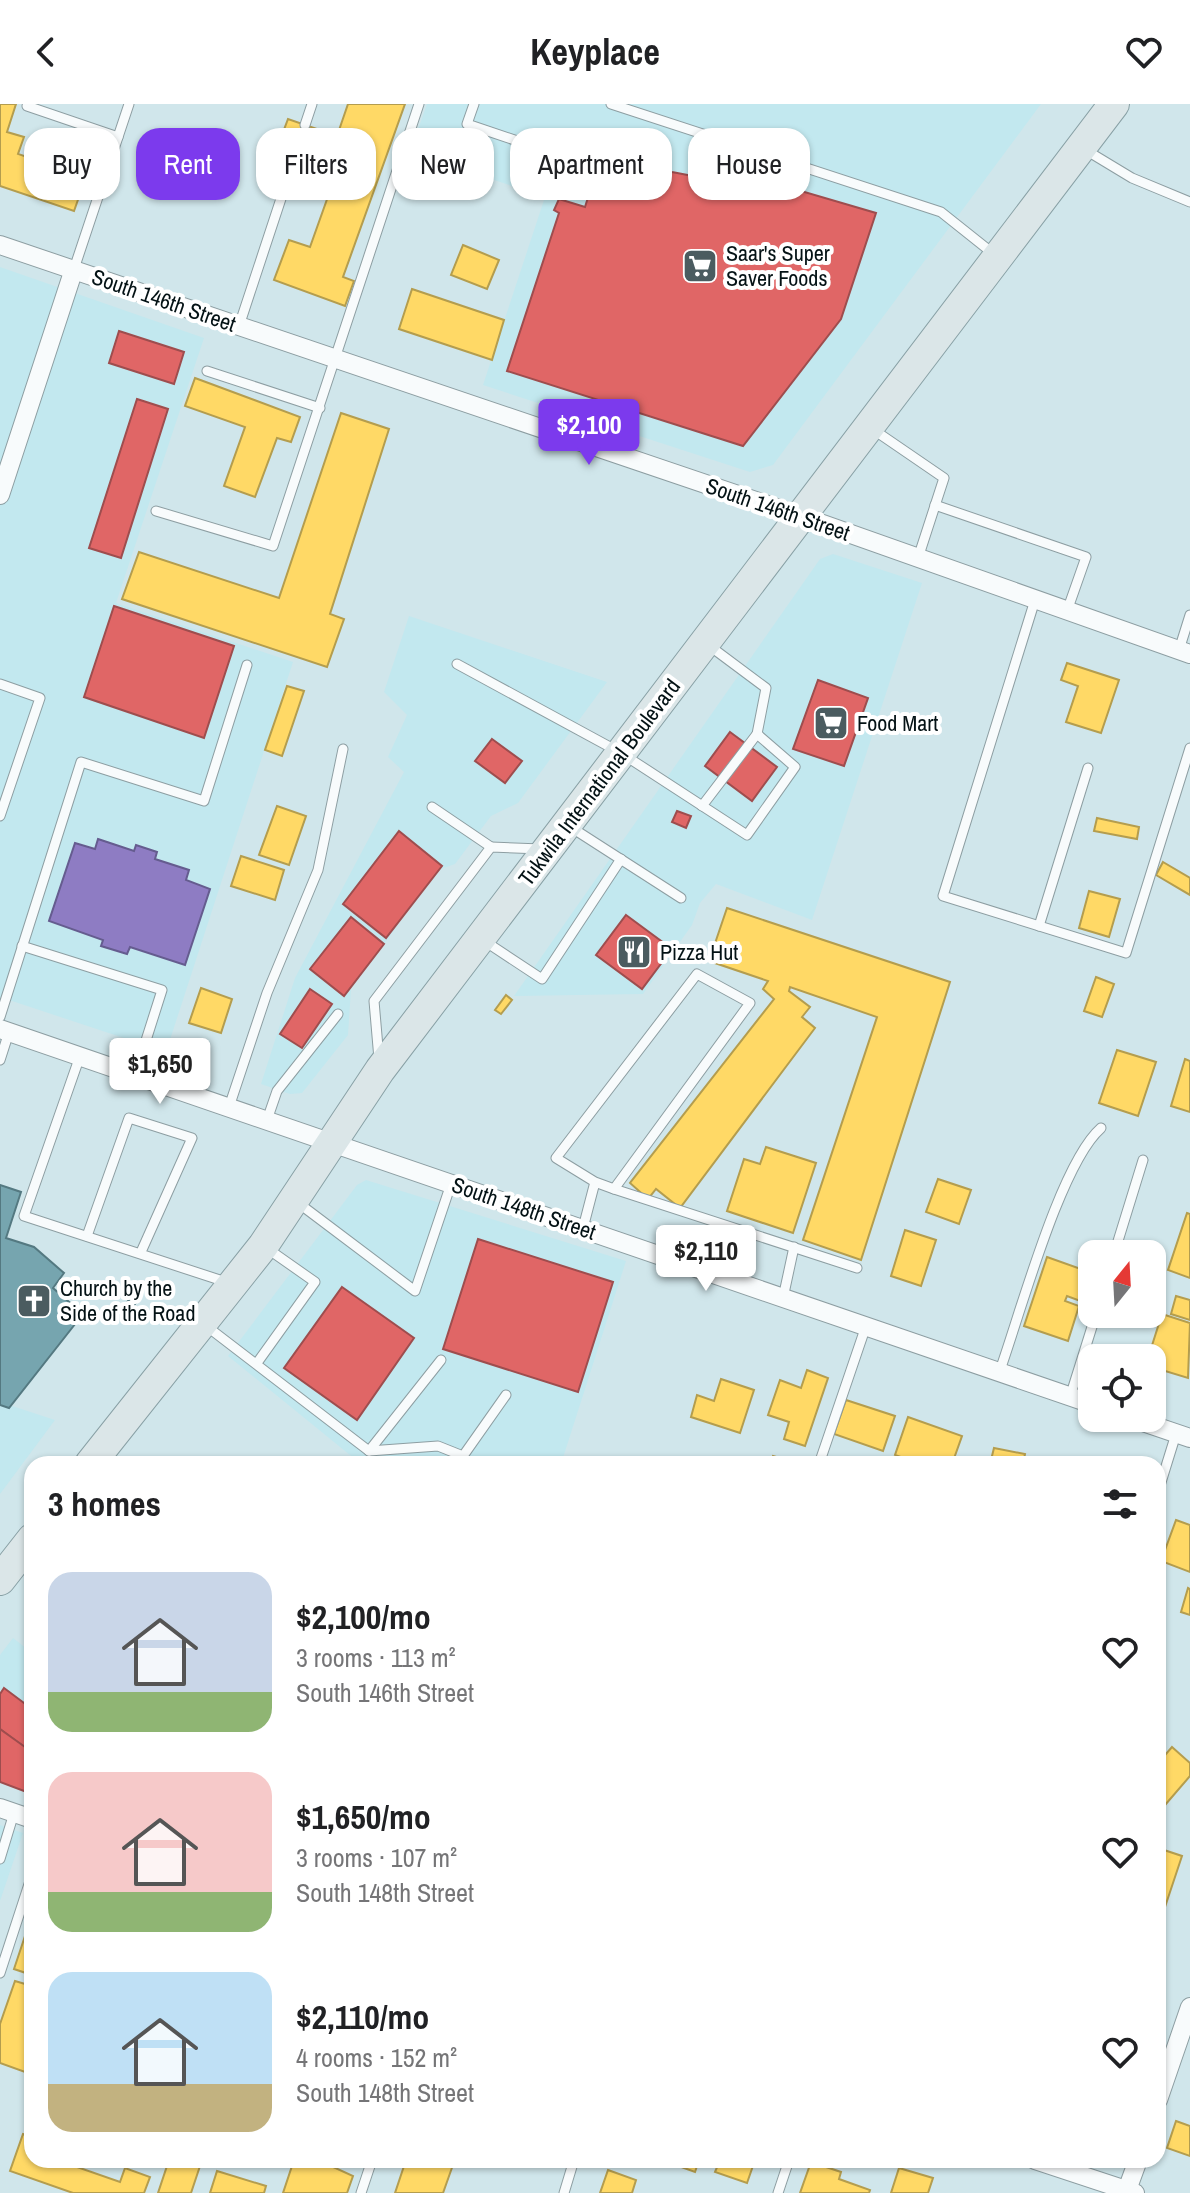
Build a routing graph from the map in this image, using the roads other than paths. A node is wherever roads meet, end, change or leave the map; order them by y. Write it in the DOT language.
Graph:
graph roads {
  1 [pos="129,104"];
  2 [pos="312,104"];
  3 [pos="419,104"];
  4 [pos="474,104"];
  5 [pos="611,104"];
  6 [pos="1114,104"];
  7 [pos="27,106"];
  8 [pos="305,125"];
  9 [pos="92,128"];
  10 [pos="120,131"];
  11 [pos="510,138"];
  12 [pos="1081,148"];
  13 [pos="97,200"];
  14 [pos="281,200"];
  15 [pos="1190,202"];
  16 [pos="0,245"];
  17 [pos="997,257"];
  18 [pos="74,269"];
  19 [pos="239,326"];
  20 [pos="337,359"];
  21 [pos="207,371"];
  22 [pos="320,408"];
  23 [pos="868,426"];
  24 [pos="0,495"];
  25 [pos="935,505"];
  26 [pos="156,511"];
  27 [pos="800,516"];
  28 [pos="918,558"];
  29 [pos="1035,600"];
  30 [pos="1067,611"];
  31 [pos="1190,615"];
  32 [pos="705,642"];
  33 [pos="1185,652"];
  34 [pos="457,664"];
  35 [pos="247,665"];
  36 [pos="0,684"];
  37 [pos="757,734"];
  38 [pos="1190,748"];
  39 [pos="343,749"];
  40 [pos="621,753"];
  41 [pos="1088,768"];
  42 [pos="702,806"];
  43 [pos="432,807"];
  44 [pos="0,816"];
  45 [pos="566,824"];
  46 [pos="491,847"];
  47 [pos="548,849"];
  48 [pos="621,859"];
  49 [pos="681,898"];
  50 [pos="1039,926"];
  51 [pos="480,938"];
  52 [pos="22,946"];
  53 [pos="338,1014"];
  54 [pos="3,1026"];
  55 [pos="80,1056"];
  56 [pos="0,1060"];
  57 [pos="380,1070"];
  58 [pos="135,1075"];
  59 [pos="229,1107"];
  60 [pos="267,1120"];
  61 [pos="1101,1128"];
  62 [pos="334,1143"];
  63 [pos="1143,1160"];
  64 [pos="595,1182"];
  65 [pos="452,1183"];
  66 [pos="614,1189"];
  67 [pos="294,1200"];
  68 [pos="583,1228"];
  69 [pos="87,1236"];
  70 [pos="1118,1240"];
  71 [pos="263,1246"];
  72 [pos="794,1247"];
  73 [pos="141,1252"];
  74 [pos="857,1268"];
  75 [pos="233,1285"];
  76 [pos="783,1298"];
  77 [pos="203,1323"];
  78 [pos="866,1326"];
  79 [pos="1092,1328"];
  80 [pos="441,1360"];
  81 [pos="257,1363"];
  82 [pos="999,1373"];
  83 [pos="506,1395"];
  84 [pos="1070,1397"];
  85 [pos="1078,1400"];
  86 [pos="1183,1436"];
  87 [pos="369,1451"];
  88 [pos="96,1456"];
  89 [pos="822,1456"];
  90 [pos="1166,1474"];
  91 [pos="24,1549"];
  92 [pos="0,1580"];
  93 [pos="15,1813"];
  94 [pos="0,1859"];
  95 [pos="24,1900"];
  96 [pos="0,1973"];
  97 [pos="1190,2007"];
  98 [pos="1166,2077"];
  99 [pos="369,2168"];
  100 [pos="572,2168"];
  101 [pos="786,2168"];
  102 [pos="1059,2168"];
  103 [pos="1136,2168"];
  104 [pos="1131,2192"];
  105 [pos="361,2193"];
  106 [pos="564,2193"];
  107 [pos="778,2193"];
  1 -- 10 [label="lane"];
  2 -- 8 [label="lane"];
  3 -- 20 [label="lane"];
  4 -- 11 [label="lane"];
  5 -- 17 [label="lane"];
  6 -- 12 [label="main road, Tukwila International Boulevard"];
  7 -- 9 [label="lane"];
  12 -- 15 [label="lane"];
  12 -- 17 [label="main road, Tukwila International Boulevard"];
  13 -- 18 [label="lane"];
  14 -- 19 [label="lane"];
  16 -- 18 [label="street, South 146th Street"];
  17 -- 23 [label="main road, Tukwila International Boulevard"];
  18 -- 19 [label="street, South 146th Street"];
  18 -- 24 [label="street"];
  19 -- 20 [label="street, South 146th Street"];
  20 -- 22 [label="lane"];
  20 -- 27 [label="street, South 146th Street"];
  21 -- 22 [label="lane"];
  22 -- 26 [label="lane"];
  23 -- 25 [label="lane"];
  23 -- 27 [label="main road, Tukwila International Boulevard"];
  25 -- 28 [label="lane"];
  25 -- 30 [label="lane"];
  27 -- 28 [label="street, South 146th Street"];
  27 -- 32 [label="main road, Tukwila International Boulevard"];
  28 -- 29 [label="street, South 146th Street"];
  29 -- 30 [label="street, South 146th Street"];
  29 -- 50 [label="lane"];
  30 -- 33 [label="street, South 146th Street"];
  31 -- 33 [label="lane"];
  32 -- 37 [label="lane"];
  32 -- 40 [label="main road, Tukwila International Boulevard"];
  34 -- 40 [label="lane"];
  35 -- 52 [label="lane"];
  36 -- 44 [label="lane"];
  37 -- 42 [label="lane"];
  37 -- 42 [label="lane"];
  38 -- 50 [label="lane"];
  39 -- 59 [label="lane"];
  40 -- 42 [label="lane"];
  40 -- 45 [label="main road, Tukwila International Boulevard"];
  41 -- 50 [label="lane"];
  43 -- 46 [label="lane"];
  45 -- 47 [label="main road, Tukwila International Boulevard"];
  45 -- 48 [label="lane"];
  46 -- 47 [label="lane"];
  46 -- 57 [label="lane"];
  47 -- 51 [label="main road, Tukwila International Boulevard"];
  48 -- 49 [label="lane"];
  48 -- 51 [label="lane"];
  51 -- 57 [label="main road, Tukwila International Boulevard"];
  52 -- 54 [label="lane"];
  52 -- 58 [label="lane"];
  53 -- 60 [label="lane"];
  54 -- 55 [label="street, South 148th Street"];
  54 -- 56 [label="lane"];
  55 -- 58 [label="street, South 148th Street"];
  55 -- 69 [label="lane"];
  57 -- 62 [label="main road, Tukwila International Boulevard"];
  58 -- 59 [label="street, South 148th Street"];
  59 -- 60 [label="street, South 148th Street"];
  60 -- 62 [label="street, South 148th Street"];
  61 -- 82 [label="lane"];
  62 -- 65 [label="street, South 148th Street"];
  62 -- 67 [label="main road, Tukwila International Boulevard"];
  63 -- 70 [label="lane"];
  64 -- 66 [label="lane"];
  64 -- 66 [label="lane"];
  64 -- 68 [label="lane"];
  65 -- 67 [label="lane"];
  65 -- 68 [label="street, South 148th Street"];
  66 -- 72 [label="lane"];
  67 -- 71 [label="main road, Tukwila International Boulevard"];
  68 -- 76 [label="street, South 148th Street"];
  69 -- 73 [label="lane"];
  69 -- 73 [label="lane"];
  71 -- 75 [label="main road, Tukwila International Boulevard"];
  71 -- 81 [label="lane"];
  72 -- 74 [label="lane"];
  72 -- 76 [label="lane"];
  73 -- 75 [label="lane"];
  75 -- 77 [label="main road, Tukwila International Boulevard"];
  76 -- 78 [label="street, South 148th Street"];
  77 -- 81 [label="lane"];
  77 -- 88 [label="main road, Tukwila International Boulevard"];
  78 -- 82 [label="street, South 148th Street"];
  78 -- 89 [label="lane"];
  79 -- 84 [label="lane"];
  80 -- 87 [label="lane"];
  81 -- 87 [label="lane"];
  82 -- 84 [label="street, South 148th Street"];
  83 -- 87 [label="lane"];
  84 -- 85 [label="street, South 148th Street"];
  86 -- 90 [label="lane"];
  91 -- 92 [label="main road"];
  93 -- 94 [label="lane"];
  95 -- 96 [label="lane"];
  97 -- 98 [label="street"];
  99 -- 105 [label="lane"];
  100 -- 106 [label="lane"];
  101 -- 107 [label="lane"];
  102 -- 104 [label="street"];
  103 -- 104 [label="street"];
}
